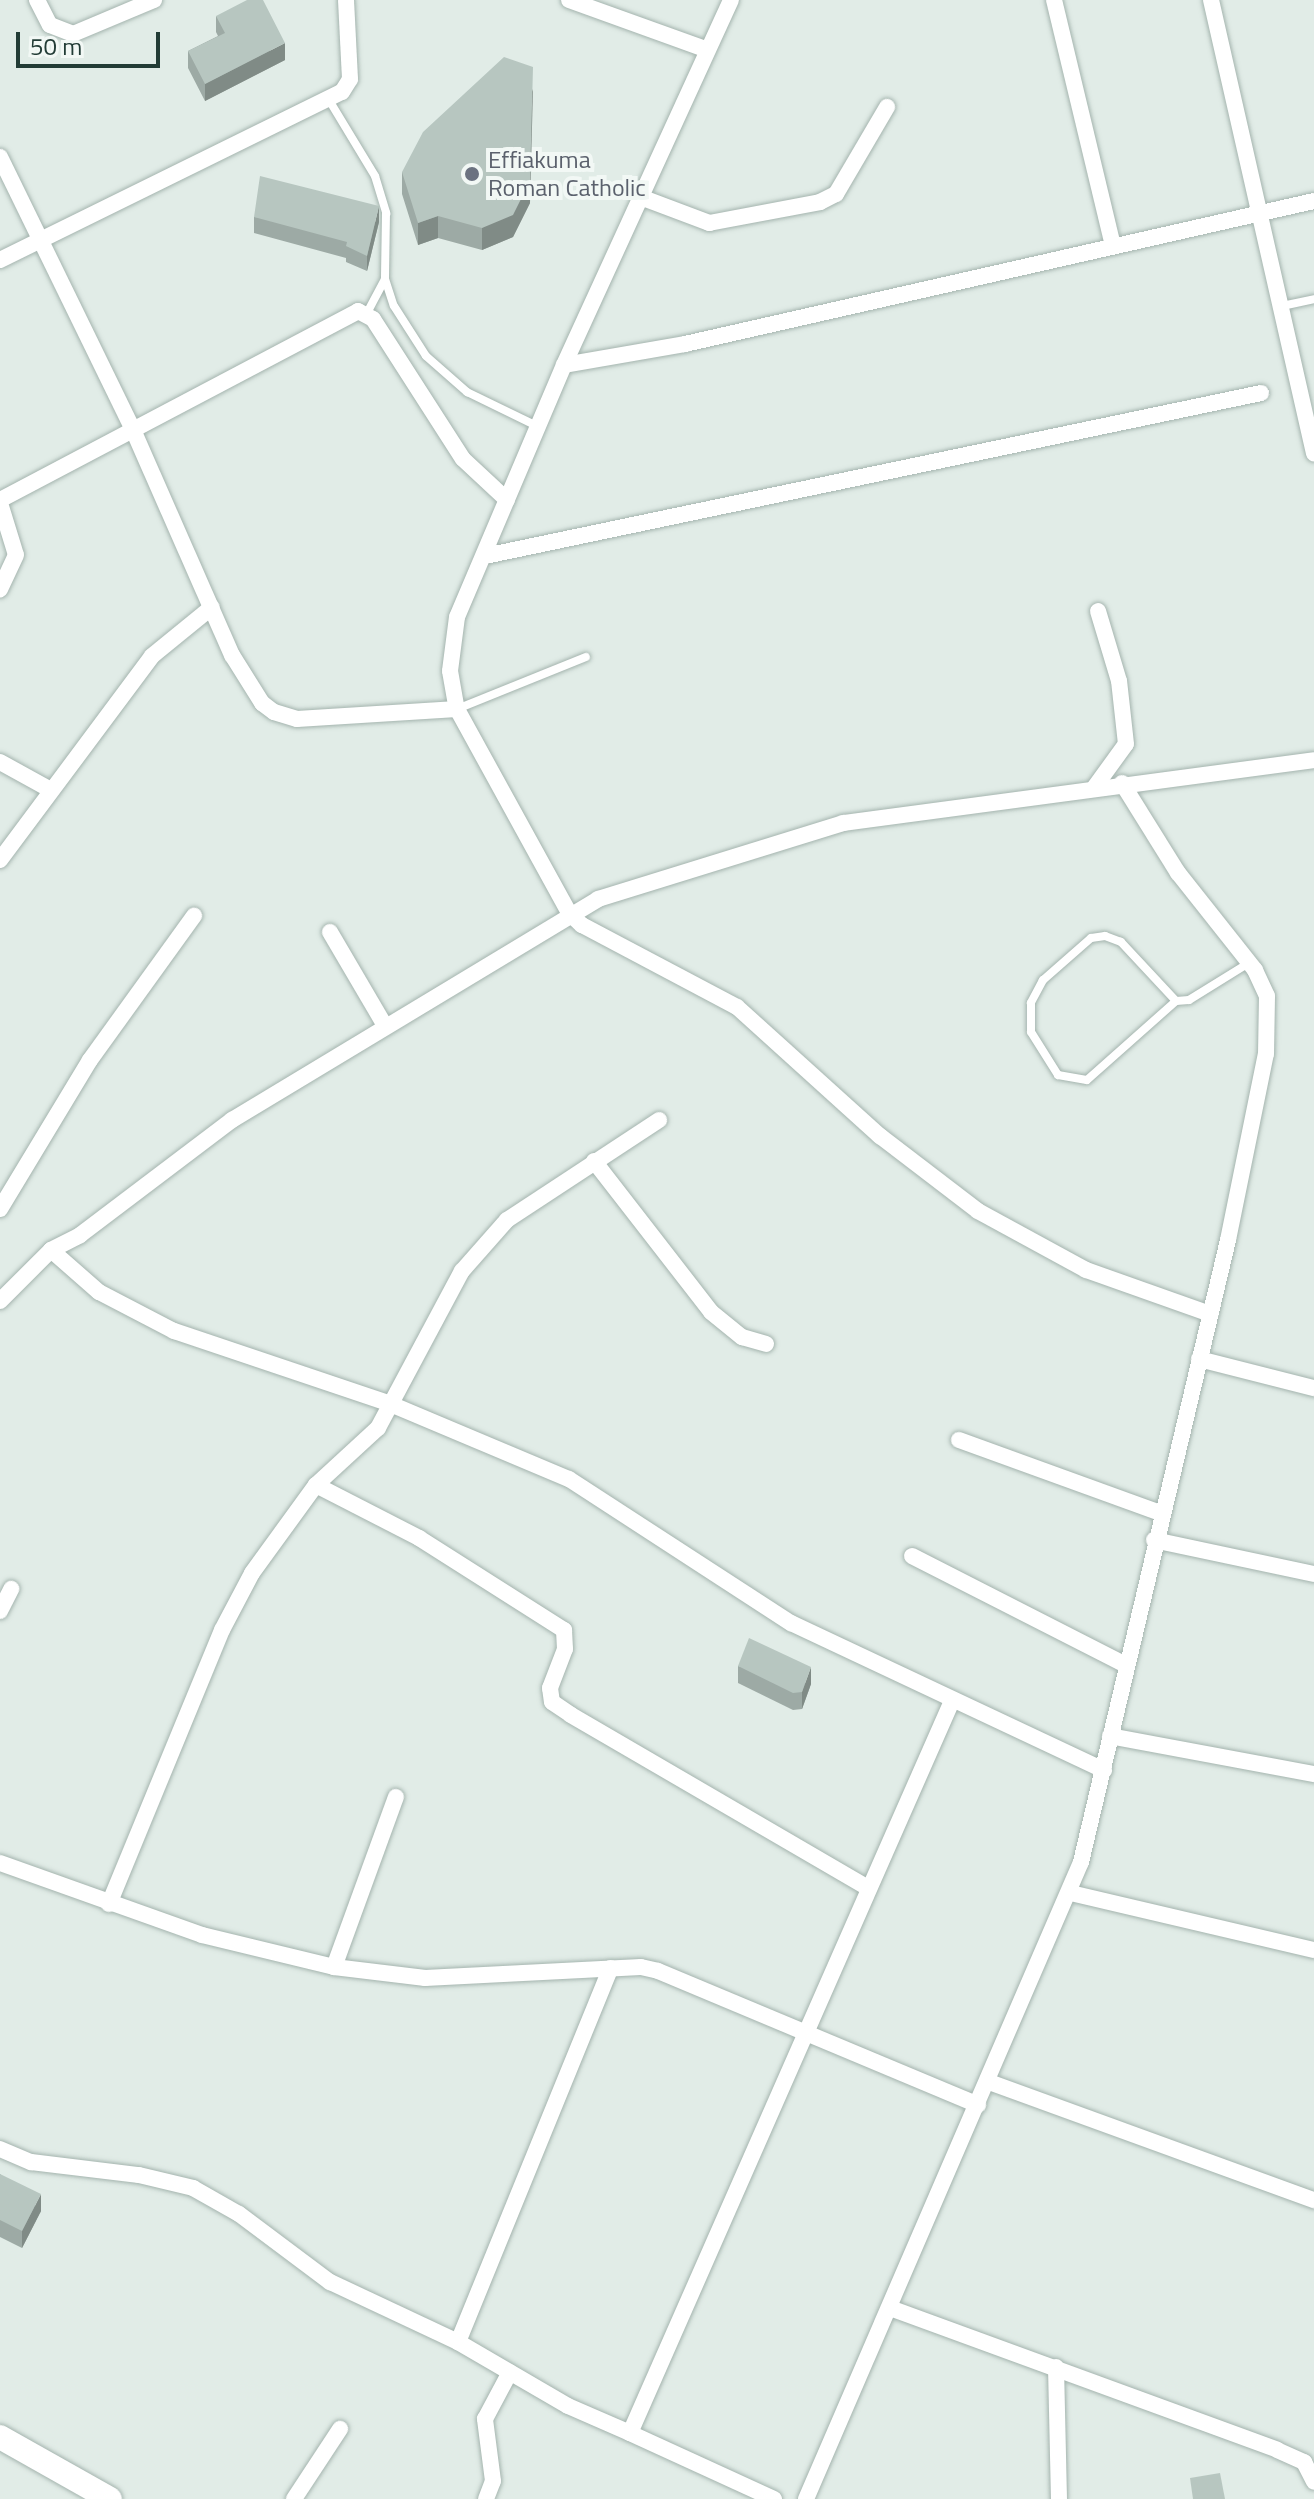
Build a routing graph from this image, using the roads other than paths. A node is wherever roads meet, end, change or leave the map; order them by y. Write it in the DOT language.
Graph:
graph roads {
  1 [pos="37,0"];
  2 [pos="154,0"];
  3 [pos="346,0"];
  4 [pos="569,0"];
  5 [pos="731,0"];
  6 [pos="1054,0"];
  7 [pos="1211,0"];
  8 [pos="705,49"];
  9 [pos="329,100"];
  10 [pos="887,107"];
  11 [pos="0,157"];
  12 [pos="643,198"];
  13 [pos="1314,201"];
  14 [pos="1262,214"];
  15 [pos="40,240"];
  16 [pos="1113,246"];
  17 [pos="0,260"];
  18 [pos="385,279"];
  19 [pos="1314,299"];
  20 [pos="1282,306"];
  21 [pos="367,313"];
  22 [pos="564,365"];
  23 [pos="1261,393"];
  24 [pos="537,426"];
  25 [pos="134,432"];
  26 [pos="1314,453"];
  27 [pos="507,500"];
  28 [pos="0,501"];
  29 [pos="485,556"];
  30 [pos="0,589"];
  31 [pos="212,607"];
  32 [pos="1098,611"];
  33 [pos="586,657"];
  34 [pos="457,709"];
  35 [pos="1314,760"];
  36 [pos="0,762"];
  37 [pos="1122,783"];
  38 [pos="1094,788"];
  39 [pos="51,790"];
  40 [pos="0,860"];
  41 [pos="569,913"];
  42 [pos="194,916"];
  43 [pos="330,932"];
  44 [pos="1249,963"];
  45 [pos="1176,1001"];
  46 [pos="384,1024"];
  47 [pos="659,1120"];
  48 [pos="594,1161"];
  49 [pos="0,1209"];
  50 [pos="51,1250"];
  51 [pos="0,1301"];
  52 [pos="1210,1314"];
  53 [pos="766,1344"];
  54 [pos="1199,1359"];
  55 [pos="1314,1388"];
  56 [pos="388,1403"];
  57 [pos="959,1440"];
  58 [pos="316,1485"];
  59 [pos="1161,1513"];
  60 [pos="1154,1540"];
  61 [pos="912,1556"];
  62 [pos="1314,1574"];
  63 [pos="11,1589"];
  64 [pos="0,1611"];
  65 [pos="1124,1664"];
  66 [pos="952,1701"];
  67 [pos="1110,1736"];
  68 [pos="1104,1770"];
  69 [pos="1314,1774"];
  70 [pos="396,1797"];
  71 [pos="0,1863"];
  72 [pos="867,1887"];
  73 [pos="1071,1893"];
  74 [pos="109,1904"];
  75 [pos="1314,1950"];
  76 [pos="334,1967"];
  77 [pos="611,1968"];
  78 [pos="805,2028"];
  79 [pos="989,2082"];
  80 [pos="978,2105"];
  81 [pos="0,2149"];
  82 [pos="1314,2200"];
  83 [pos="890,2308"];
  84 [pos="458,2342"];
  85 [pos="1056,2367"];
  86 [pos="510,2372"];
  87 [pos="340,2429"];
  88 [pos="630,2433"];
  89 [pos="0,2437"];
  90 [pos="1314,2482"];
  91 [pos="110,2499"];
  92 [pos="294,2499"];
  93 [pos="486,2499"];
  94 [pos="774,2499"];
  95 [pos="806,2499"];
  96 [pos="1059,2499"];
  1 -- 2 [label="street"];
  3 -- 9 [label="street"];
  4 -- 8 [label="street"];
  5 -- 8 [label="street"];
  6 -- 16 [label="street"];
  7 -- 14 [label="street"];
  8 -- 12 [label="street"];
  9 -- 15 [label="street"];
  9 -- 18 [label="lane"];
  10 -- 12 [label="street"];
  11 -- 15 [label="street"];
  12 -- 22 [label="street"];
  13 -- 14 [label="street"];
  14 -- 16 [label="street"];
  14 -- 20 [label="street"];
  15 -- 17 [label="street"];
  15 -- 25 [label="street"];
  16 -- 22 [label="street"];
  18 -- 21 [label="lane"];
  18 -- 24 [label="lane"];
  19 -- 20 [label="lane"];
  20 -- 26 [label="street"];
  21 -- 25 [label="street"];
  21 -- 27 [label="street"];
  22 -- 24 [label="street"];
  23 -- 29 [label="street"];
  24 -- 27 [label="street"];
  25 -- 28 [label="street"];
  25 -- 31 [label="street"];
  27 -- 29 [label="street"];
  28 -- 30 [label="street"];
  29 -- 34 [label="street"];
  31 -- 34 [label="street"];
  31 -- 39 [label="street"];
  32 -- 38 [label="street"];
  33 -- 34 [label="lane"];
  34 -- 41 [label="street"];
  35 -- 37 [label="street"];
  36 -- 39 [label="street"];
  37 -- 38 [label="street"];
  37 -- 44 [label="street"];
  38 -- 41 [label="street"];
  39 -- 40 [label="street"];
  41 -- 46 [label="street"];
  41 -- 52 [label="street"];
  42 -- 49 [label="street"];
  43 -- 46 [label="street"];
  44 -- 45 [label="lane"];
  44 -- 52 [label="street"];
  45 -- 45 [label="lane"];
  46 -- 50 [label="street"];
  47 -- 48 [label="street"];
  48 -- 53 [label="street"];
  48 -- 56 [label="street"];
  50 -- 51 [label="street"];
  50 -- 56 [label="street"];
  52 -- 54 [label="street"];
  54 -- 55 [label="street"];
  54 -- 59 [label="street"];
  56 -- 58 [label="street"];
  56 -- 66 [label="street"];
  57 -- 59 [label="street"];
  58 -- 72 [label="street"];
  58 -- 74 [label="street"];
  59 -- 60 [label="street"];
  60 -- 62 [label="street"];
  60 -- 65 [label="street"];
  61 -- 65 [label="street"];
  63 -- 64 [label="street"];
  65 -- 67 [label="street"];
  66 -- 68 [label="street"];
  66 -- 72 [label="street"];
  67 -- 68 [label="street"];
  67 -- 69 [label="street"];
  68 -- 73 [label="street"];
  70 -- 76 [label="street"];
  71 -- 74 [label="street"];
  72 -- 78 [label="street"];
  73 -- 75 [label="street"];
  73 -- 79 [label="street"];
  74 -- 76 [label="street"];
  76 -- 77 [label="street"];
  77 -- 78 [label="street"];
  77 -- 84 [label="street"];
  78 -- 80 [label="street"];
  78 -- 88 [label="street"];
  79 -- 80 [label="street"];
  79 -- 82 [label="street"];
  80 -- 83 [label="street"];
  81 -- 84 [label="street"];
  83 -- 85 [label="street"];
  83 -- 95 [label="street"];
  84 -- 86 [label="street"];
  85 -- 90 [label="street"];
  85 -- 96 [label="street"];
  86 -- 88 [label="street"];
  86 -- 93 [label="street"];
  87 -- 92 [label="street"];
  88 -- 94 [label="street"];
  89 -- 91 [label="street"];
}
